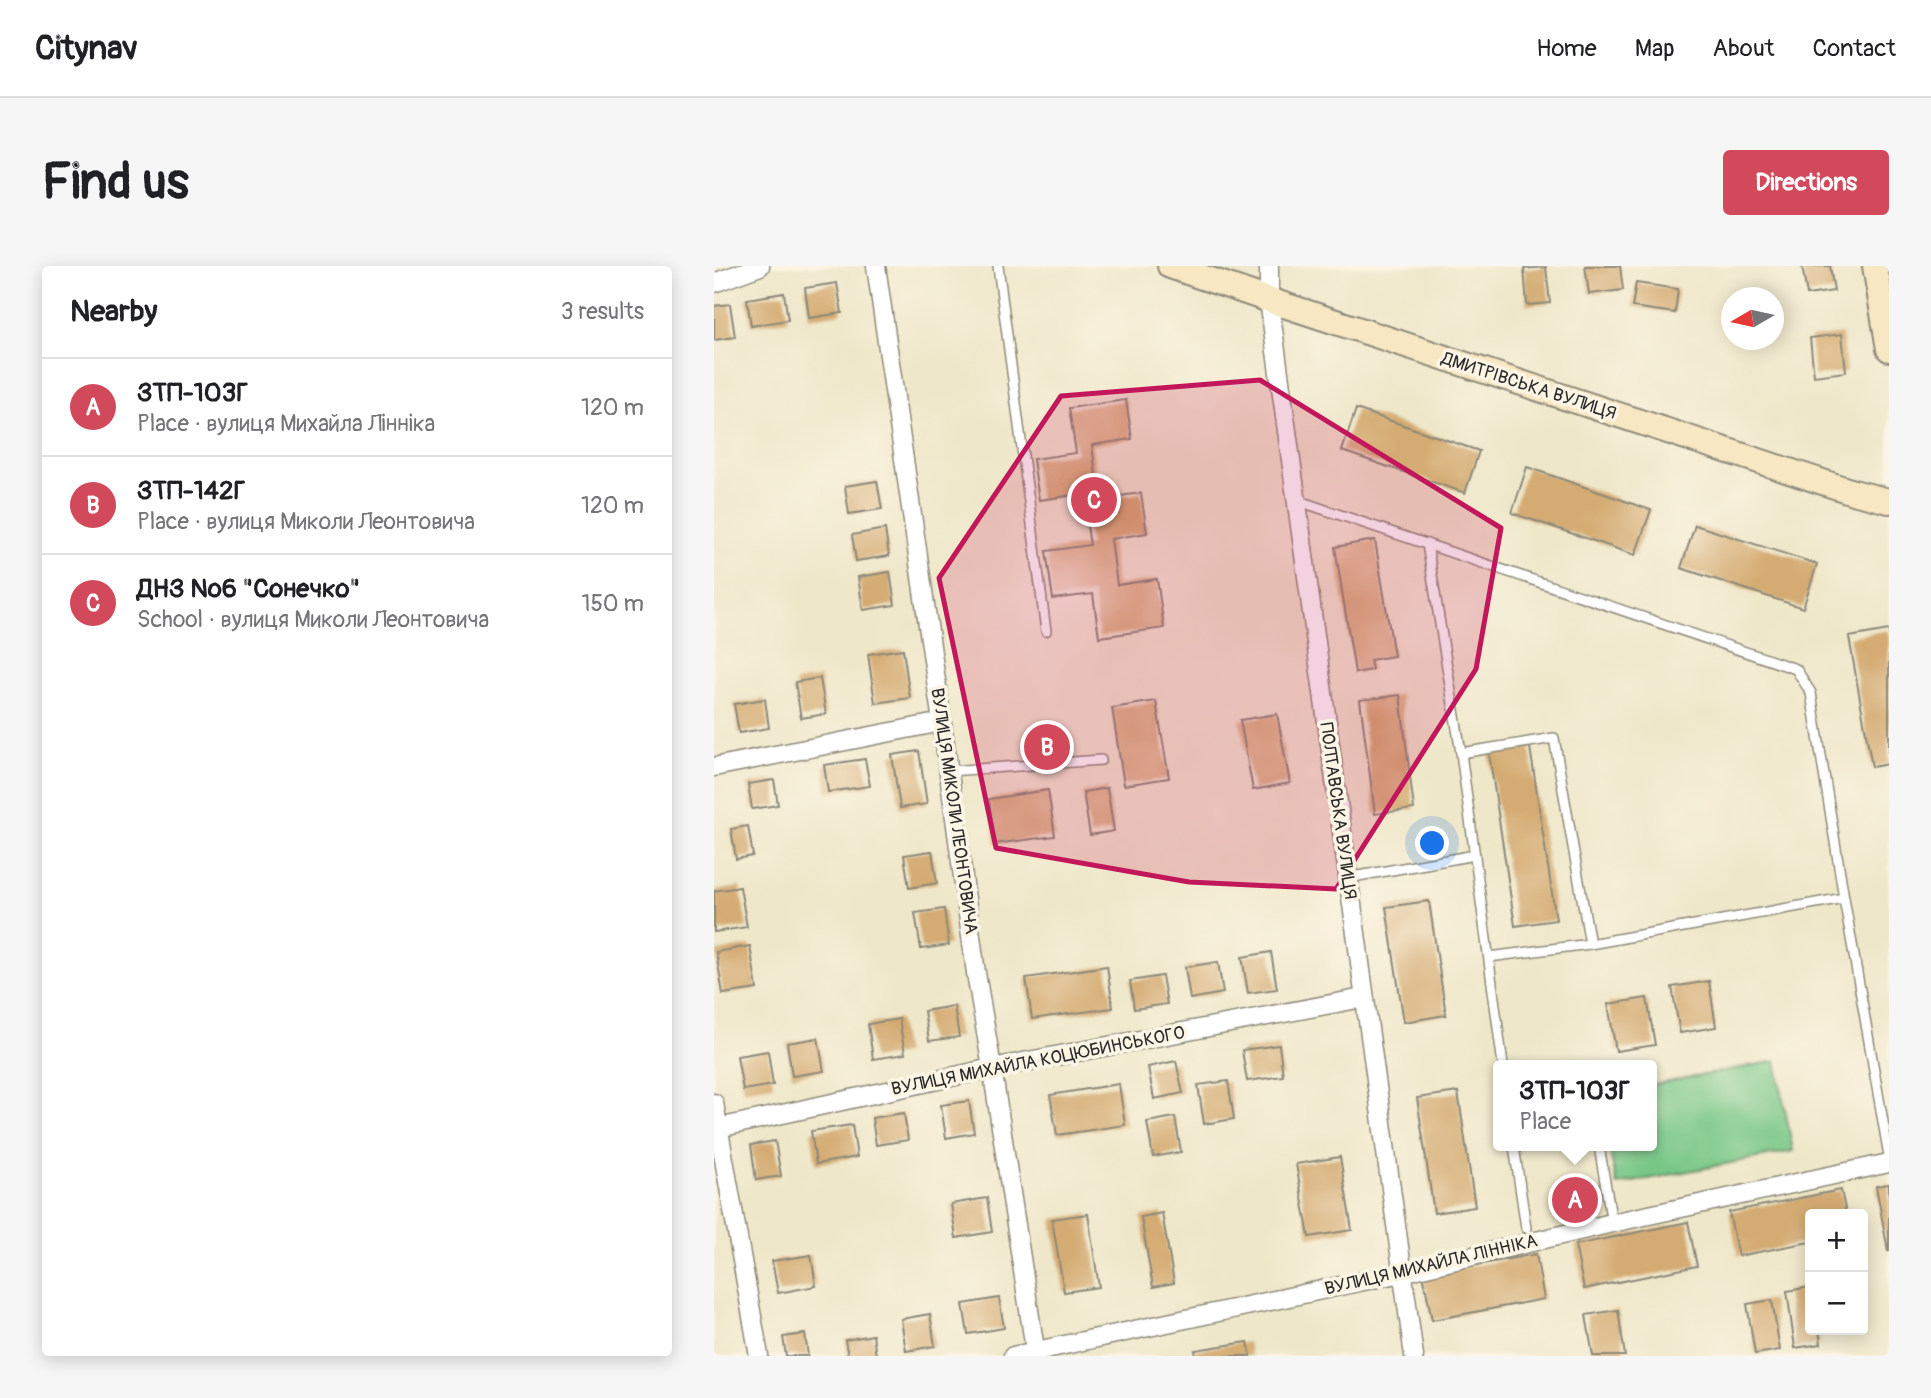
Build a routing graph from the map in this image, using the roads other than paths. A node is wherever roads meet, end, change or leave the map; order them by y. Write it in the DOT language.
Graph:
graph roads {
  1 [pos="760,266"];
  2 [pos="876,266"];
  3 [pos="998,266"];
  4 [pos="1170,266"];
  5 [pos="1269,266"];
  6 [pos="1875,266"];
  7 [pos="714,283"];
  8 [pos="1269,300"];
  9 [pos="1889,349"];
  10 [pos="1296,500"];
  11 [pos="1889,501"];
  12 [pos="1427,544"];
  13 [pos="1046,631"];
  14 [pos="942,722"];
  15 [pos="1461,753"];
  16 [pos="1101,760"];
  17 [pos="714,767"];
  18 [pos="949,771"];
  19 [pos="1475,855"];
  20 [pos="1347,878"];
  21 [pos="1844,898"];
  22 [pos="1590,944"];
  23 [pos="1489,957"];
  24 [pos="1363,998"];
  25 [pos="1502,1060"];
  26 [pos="992,1068"];
  27 [pos="714,1103"];
  28 [pos="717,1128"];
  29 [pos="1515,1151"];
  30 [pos="1600,1151"];
  31 [pos="1889,1156"];
  32 [pos="1889,1163"];
  33 [pos="1612,1223"];
  34 [pos="1526,1228"];
  35 [pos="1401,1273"];
  36 [pos="1035,1354"];
  37 [pos="759,1356"];
  38 [pos="1013,1356"];
  39 [pos="1414,1356"];
  1 -- 7 [label="street"];
  2 -- 14 [label="street, ВУЛИЦЯ МИКОЛИ ЛЕОНТОВИЧА"];
  3 -- 13 [label="lane"];
  4 -- 8 [label="main road, ДМИТРІВСЬКА ВУЛИЦЯ"];
  5 -- 8 [label="street, ПОЛТАВСЬКА ВУЛИЦЯ"];
  6 -- 9 [label="main road"];
  8 -- 10 [label="street, ПОЛТАВСЬКА ВУЛИЦЯ"];
  8 -- 11 [label="main road, ДМИТРІВСЬКА ВУЛИЦЯ"];
  10 -- 12 [label="lane"];
  10 -- 20 [label="street, ПОЛТАВСЬКА ВУЛИЦЯ"];
  12 -- 15 [label="lane"];
  12 -- 21 [label="lane"];
  14 -- 17 [label="street"];
  14 -- 18 [label="street, ВУЛИЦЯ МИКОЛИ ЛЕОНТОВИЧА"];
  15 -- 19 [label="lane"];
  15 -- 22 [label="lane"];
  16 -- 18 [label="lane"];
  18 -- 26 [label="street, ВУЛИЦЯ МИКОЛИ ЛЕОНТОВИЧА"];
  19 -- 20 [label="lane"];
  19 -- 23 [label="lane"];
  20 -- 24 [label="street, ПОЛТАВСЬКА ВУЛИЦЯ"];
  21 -- 22 [label="lane"];
  21 -- 31 [label="lane"];
  22 -- 23 [label="lane"];
  23 -- 25 [label="lane"];
  24 -- 26 [label="street, ВУЛИЦЯ МИХАЙЛА КОЦЮБИНСЬКОГО"];
  24 -- 35 [label="street, ПОЛТАВСЬКА ВУЛИЦЯ"];
  26 -- 28 [label="street, ВУЛИЦЯ МИХАЙЛА КОЦЮБИНСЬКОГО"];
  26 -- 36 [label="street, ВУЛИЦЯ МИКОЛИ ЛЕОНТОВИЧА"];
  27 -- 28 [label="street"];
  28 -- 37 [label="street"];
  29 -- 34 [label="lane"];
  30 -- 33 [label="lane"];
  32 -- 33 [label="street, ВУЛИЦЯ МИХАЙЛА ЛІННІКА"];
  33 -- 35 [label="street, ВУЛИЦЯ МИХАЙЛА ЛІННІКА"];
  35 -- 36 [label="street, ВУЛИЦЯ МИХАЙЛА ЛІННІКА"];
  35 -- 39 [label="street, ПОЛТАВСЬКА ВУЛИЦЯ"];
  36 -- 38 [label="street, ВУЛИЦЯ МИХАЙЛА ЛІННІКА"];
}
